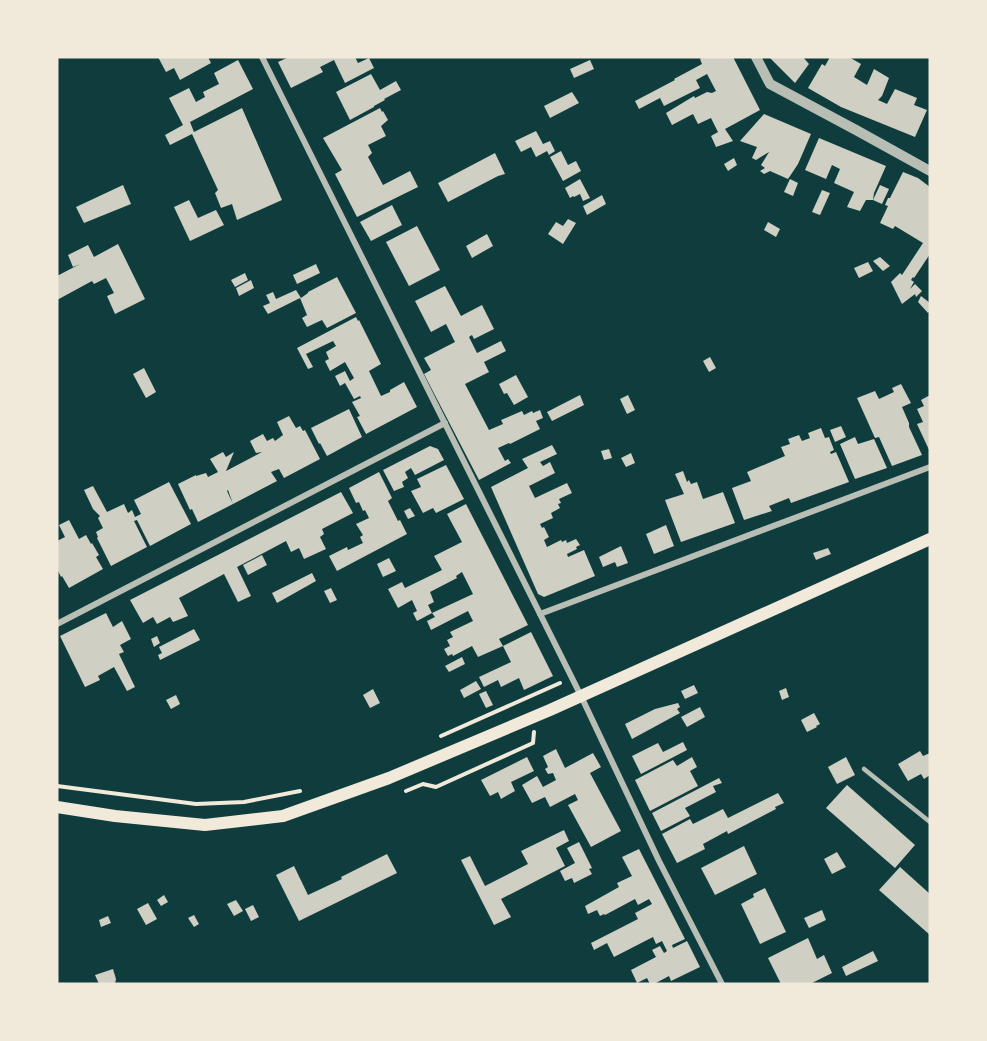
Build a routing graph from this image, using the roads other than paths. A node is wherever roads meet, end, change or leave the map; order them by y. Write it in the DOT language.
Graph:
graph roads {
  1 [pos="262,57"];
  2 [pos="756,57"];
  3 [pos="930,171"];
  4 [pos="445,423"];
  5 [pos="930,467"];
  6 [pos="930,539"];
  7 [pos="540,614"];
  8 [pos="57,624"];
  9 [pos="581,696"];
  10 [pos="864,769"];
  11 [pos="57,807"];
  12 [pos="930,822"];
  13 [pos="722,984"];
  1 -- 4 [label="street"];
  2 -- 3 [label="street"];
  4 -- 7 [label="street"];
  4 -- 8 [label="street"];
  5 -- 7 [label="street"];
  6 -- 9 [label="main road"];
  7 -- 9 [label="street"];
  9 -- 11 [label="main road"];
  9 -- 13 [label="street"];
  10 -- 12 [label="lane"];
}
